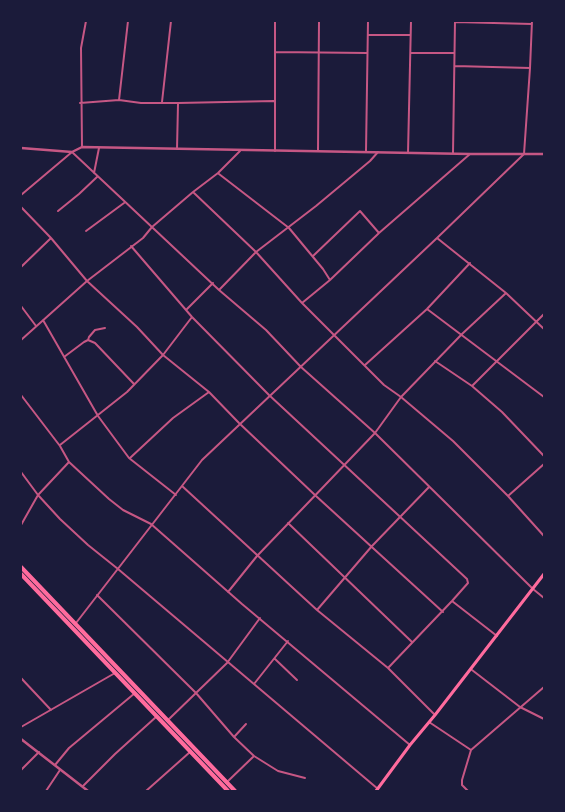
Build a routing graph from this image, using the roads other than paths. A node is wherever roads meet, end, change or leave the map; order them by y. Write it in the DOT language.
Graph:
graph roads {
  1 [pos="86,21"];
  2 [pos="128,21"];
  3 [pos="171,21"];
  4 [pos="275,21"];
  5 [pos="319,21"];
  6 [pos="368,21"];
  7 [pos="411,21"];
  8 [pos="454,22"];
  9 [pos="532,23"];
  10 [pos="368,35"];
  11 [pos="411,35"];
  12 [pos="275,52"];
  13 [pos="319,53"];
  14 [pos="367,53"];
  15 [pos="411,53"];
  16 [pos="455,53"];
  17 [pos="455,66"];
  18 [pos="530,68"];
  19 [pos="119,100"];
  20 [pos="274,101"];
  21 [pos="162,102"];
  22 [pos="80,103"];
  23 [pos="178,103"];
  24 [pos="82,147"];
  25 [pos="21,148"];
  26 [pos="99,148"];
  27 [pos="177,149"];
  28 [pos="240,151"];
  29 [pos="318,151"];
  30 [pos="72,152"];
  31 [pos="275,152"];
  32 [pos="366,152"];
  33 [pos="378,152"];
  34 [pos="408,153"];
  35 [pos="454,153"];
  36 [pos="470,154"];
  37 [pos="524,154"];
  38 [pos="544,154"];
  39 [pos="94,173"];
  40 [pos="218,174"];
  41 [pos="97,177"];
  42 [pos="193,192"];
  43 [pos="21,195"];
  44 [pos="125,203"];
  45 [pos="21,207"];
  46 [pos="58,211"];
  47 [pos="152,227"];
  48 [pos="289,228"];
  49 [pos="86,231"];
  50 [pos="379,233"];
  51 [pos="51,238"];
  52 [pos="438,238"];
  53 [pos="130,246"];
  54 [pos="256,252"];
  55 [pos="313,256"];
  56 [pos="470,263"];
  57 [pos="21,267"];
  58 [pos="330,280"];
  59 [pos="87,281"];
  60 [pos="213,283"];
  61 [pos="219,290"];
  62 [pos="506,293"];
  63 [pos="302,303"];
  64 [pos="21,306"];
  65 [pos="426,309"];
  66 [pos="186,310"];
  67 [pos="544,314"];
  68 [pos="192,317"];
  69 [pos="43,320"];
  70 [pos="536,322"];
  71 [pos="36,326"];
  72 [pos="105,328"];
  73 [pos="544,329"];
  74 [pos="462,334"];
  75 [pos="334,335"];
  76 [pos="21,340"];
  77 [pos="88,340"];
  78 [pos="162,355"];
  79 [pos="64,358"];
  80 [pos="435,361"];
  81 [pos="496,362"];
  82 [pos="365,365"];
  83 [pos="301,367"];
  84 [pos="134,384"];
  85 [pos="472,386"];
  86 [pos="209,392"];
  87 [pos="21,394"];
  88 [pos="270,395"];
  89 [pos="402,397"];
  90 [pos="544,397"];
  91 [pos="98,416"];
  92 [pos="239,423"];
  93 [pos="375,433"];
  94 [pos="60,446"];
  95 [pos="544,456"];
  96 [pos="129,458"];
  97 [pos="69,462"];
  98 [pos="345,464"];
  99 [pos="544,464"];
  100 [pos="21,472"];
  101 [pos="182,486"];
  102 [pos="429,487"];
  103 [pos="38,495"];
  104 [pos="176,495"];
  105 [pos="316,496"];
  106 [pos="508,496"];
  107 [pos="401,517"];
  108 [pos="151,524"];
  109 [pos="288,524"];
  110 [pos="21,525"];
  111 [pos="544,536"];
  112 [pos="372,546"];
  113 [pos="257,556"];
  114 [pos="21,567"];
  115 [pos="118,569"];
  116 [pos="21,574"];
  117 [pos="544,574"];
  118 [pos="345,578"];
  119 [pos="533,590"];
  120 [pos="228,592"];
  121 [pos="97,595"];
  122 [pos="544,598"];
  123 [pos="452,601"];
  124 [pos="316,610"];
  125 [pos="442,612"];
  126 [pos="260,618"];
  127 [pos="75,625"];
  128 [pos="72,629"];
  129 [pos="497,636"];
  130 [pos="288,641"];
  131 [pos="412,642"];
  132 [pos="275,659"];
  133 [pos="227,663"];
  134 [pos="388,668"];
  135 [pos="471,669"];
  136 [pos="116,673"];
  137 [pos="21,678"];
  138 [pos="297,680"];
  139 [pos="254,684"];
  140 [pos="544,687"];
  141 [pos="196,693"];
  142 [pos="135,694"];
  143 [pos="520,707"];
  144 [pos="50,710"];
  145 [pos="435,715"];
  146 [pos="156,717"];
  147 [pos="544,719"];
  148 [pos="167,720"];
  149 [pos="429,722"];
  150 [pos="246,724"];
  151 [pos="21,727"];
  152 [pos="234,737"];
  153 [pos="21,739"];
  154 [pos="410,745"];
  155 [pos="471,750"];
  156 [pos="39,752"];
  157 [pos="190,752"];
  158 [pos="254,756"];
  159 [pos="55,765"];
  160 [pos="60,769"];
  161 [pos="21,770"];
  162 [pos="305,778"];
  163 [pos="226,782"];
  164 [pos="83,786"];
  165 [pos="377,790"];
  166 [pos="46,791"];
  167 [pos="88,791"];
  168 [pos="146,791"];
  169 [pos="228,791"];
  170 [pos="234,791"];
  171 [pos="468,791"];
  1 -- 22 [label="street"];
  2 -- 19 [label="street"];
  3 -- 21 [label="street"];
  4 -- 12 [label="street"];
  5 -- 13 [label="street"];
  6 -- 10 [label="street"];
  7 -- 11 [label="street"];
  8 -- 9 [label="street"];
  8 -- 16 [label="street"];
  9 -- 18 [label="street"];
  10 -- 11 [label="street"];
  10 -- 14 [label="street"];
  11 -- 15 [label="street"];
  12 -- 13 [label="street"];
  12 -- 20 [label="street"];
  13 -- 14 [label="street"];
  13 -- 29 [label="street"];
  14 -- 32 [label="street"];
  15 -- 16 [label="street"];
  15 -- 34 [label="street"];
  16 -- 17 [label="street"];
  17 -- 18 [label="street"];
  17 -- 35 [label="street"];
  18 -- 37 [label="street"];
  19 -- 21 [label="street"];
  19 -- 22 [label="street"];
  20 -- 23 [label="street"];
  20 -- 31 [label="street"];
  21 -- 23 [label="street"];
  22 -- 24 [label="street"];
  23 -- 27 [label="street"];
  24 -- 26 [label="street"];
  24 -- 30 [label="street"];
  25 -- 30 [label="street"];
  26 -- 27 [label="street"];
  26 -- 39 [label="street"];
  27 -- 28 [label="street"];
  28 -- 31 [label="street"];
  28 -- 40 [label="street"];
  29 -- 31 [label="street"];
  29 -- 32 [label="street"];
  30 -- 39 [label="street"];
  30 -- 43 [label="street"];
  32 -- 33 [label="street"];
  33 -- 34 [label="street"];
  33 -- 48 [label="street"];
  34 -- 35 [label="street"];
  35 -- 36 [label="street"];
  36 -- 37 [label="street"];
  36 -- 50 [label="street"];
  37 -- 38 [label="street"];
  37 -- 52 [label="street"];
  39 -- 41 [label="street"];
  40 -- 42 [label="street"];
  40 -- 48 [label="street"];
  41 -- 44 [label="street"];
  41 -- 46 [label="street"];
  42 -- 47 [label="street"];
  42 -- 54 [label="street"];
  44 -- 47 [label="street"];
  44 -- 49 [label="street"];
  45 -- 51 [label="street"];
  47 -- 53 [label="street"];
  47 -- 60 [label="street"];
  48 -- 54 [label="street"];
  48 -- 55 [label="street"];
  50 -- 55 [label="street"];
  50 -- 58 [label="street"];
  51 -- 57 [label="street"];
  51 -- 59 [label="street"];
  52 -- 56 [label="street"];
  52 -- 75 [label="street"];
  53 -- 59 [label="street"];
  53 -- 66 [label="street"];
  54 -- 61 [label="street"];
  54 -- 63 [label="street"];
  55 -- 58 [label="street"];
  56 -- 62 [label="street"];
  56 -- 65 [label="street"];
  58 -- 63 [label="street"];
  59 -- 69 [label="street"];
  59 -- 78 [label="street"];
  60 -- 61 [label="street"];
  60 -- 66 [label="street"];
  61 -- 83 [label="street"];
  62 -- 70 [label="street"];
  62 -- 74 [label="street"];
  63 -- 75 [label="street"];
  64 -- 71 [label="street"];
  65 -- 74 [label="street"];
  65 -- 82 [label="street"];
  66 -- 68 [label="street"];
  67 -- 70 [label="street"];
  68 -- 78 [label="street"];
  68 -- 88 [label="street"];
  69 -- 71 [label="street"];
  69 -- 79 [label="street"];
  70 -- 73 [label="street"];
  70 -- 81 [label="street"];
  71 -- 76 [label="street"];
  72 -- 77 [label="street"];
  74 -- 80 [label="street"];
  74 -- 81 [label="street"];
  75 -- 82 [label="street"];
  75 -- 83 [label="street"];
  77 -- 79 [label="street"];
  77 -- 84 [label="street"];
  78 -- 84 [label="street"];
  78 -- 86 [label="street"];
  79 -- 91 [label="street"];
  80 -- 85 [label="street"];
  80 -- 89 [label="street"];
  81 -- 85 [label="street"];
  81 -- 90 [label="street"];
  82 -- 89 [label="street"];
  83 -- 88 [label="street"];
  83 -- 93 [label="street"];
  84 -- 91 [label="street"];
  85 -- 95 [label="street"];
  86 -- 92 [label="street"];
  86 -- 96 [label="street"];
  87 -- 94 [label="street"];
  88 -- 92 [label="street"];
  88 -- 98 [label="street"];
  89 -- 93 [label="street"];
  89 -- 106 [label="street"];
  91 -- 94 [label="street"];
  91 -- 96 [label="street"];
  92 -- 101 [label="street"];
  92 -- 105 [label="street"];
  93 -- 98 [label="street"];
  93 -- 102 [label="street"];
  94 -- 97 [label="street"];
  96 -- 104 [label="street"];
  97 -- 103 [label="street"];
  97 -- 108 [label="street"];
  98 -- 105 [label="street"];
  98 -- 107 [label="street"];
  99 -- 106 [label="street"];
  100 -- 103 [label="street"];
  101 -- 104 [label="street"];
  101 -- 113 [label="street"];
  102 -- 107 [label="street"];
  102 -- 119 [label="street"];
  103 -- 110 [label="street"];
  103 -- 115 [label="street"];
  104 -- 108 [label="street"];
  105 -- 109 [label="street"];
  105 -- 112 [label="street"];
  106 -- 111 [label="street"];
  107 -- 112 [label="street"];
  107 -- 123 [label="street"];
  108 -- 115 [label="street"];
  108 -- 120 [label="street"];
  109 -- 113 [label="street"];
  109 -- 118 [label="street"];
  112 -- 118 [label="street"];
  112 -- 125 [label="street"];
  113 -- 120 [label="street"];
  113 -- 124 [label="street"];
  114 -- 127 [label="highway"];
  115 -- 121 [label="street"];
  115 -- 133 [label="street"];
  116 -- 128 [label="highway"];
  117 -- 119 [label="main road"];
  118 -- 124 [label="street"];
  118 -- 131 [label="street"];
  119 -- 122 [label="street"];
  119 -- 129 [label="main road"];
  120 -- 126 [label="street"];
  121 -- 127 [label="street"];
  121 -- 141 [label="street"];
  123 -- 125 [label="street"];
  123 -- 129 [label="street"];
  124 -- 134 [label="street"];
  125 -- 131 [label="street"];
  126 -- 130 [label="street"];
  126 -- 133 [label="street"];
  127 -- 128 [label="street"];
  127 -- 148 [label="highway"];
  128 -- 136 [label="highway"];
  129 -- 135 [label="main road"];
  130 -- 132 [label="street"];
  130 -- 154 [label="street"];
  131 -- 134 [label="street"];
  132 -- 138 [label="street"];
  132 -- 139 [label="street"];
  133 -- 139 [label="street"];
  133 -- 141 [label="street"];
  134 -- 145 [label="street"];
  135 -- 143 [label="street"];
  135 -- 145 [label="main road"];
  136 -- 142 [label="highway"];
  136 -- 144 [label="street"];
  137 -- 144 [label="street"];
  139 -- 165 [label="street"];
  140 -- 143 [label="street"];
  141 -- 148 [label="street"];
  141 -- 152 [label="street"];
  142 -- 146 [label="highway"];
  142 -- 159 [label="street"];
  143 -- 147 [label="street"];
  143 -- 155 [label="street"];
  144 -- 151 [label="street"];
  145 -- 149 [label="main road"];
  146 -- 157 [label="highway"];
  146 -- 164 [label="street"];
  148 -- 163 [label="highway"];
  149 -- 154 [label="main road"];
  149 -- 155 [label="street"];
  150 -- 152 [label="street"];
  152 -- 158 [label="street"];
  153 -- 156 [label="street"];
  154 -- 165 [label="main road"];
  155 -- 171 [label="street"];
  156 -- 159 [label="street"];
  156 -- 161 [label="street"];
  157 -- 168 [label="street"];
  157 -- 169 [label="highway"];
  158 -- 162 [label="street"];
  158 -- 163 [label="street"];
  159 -- 160 [label="street"];
  160 -- 164 [label="street"];
  160 -- 166 [label="street"];
  163 -- 170 [label="highway"];
  164 -- 167 [label="street"];
}
